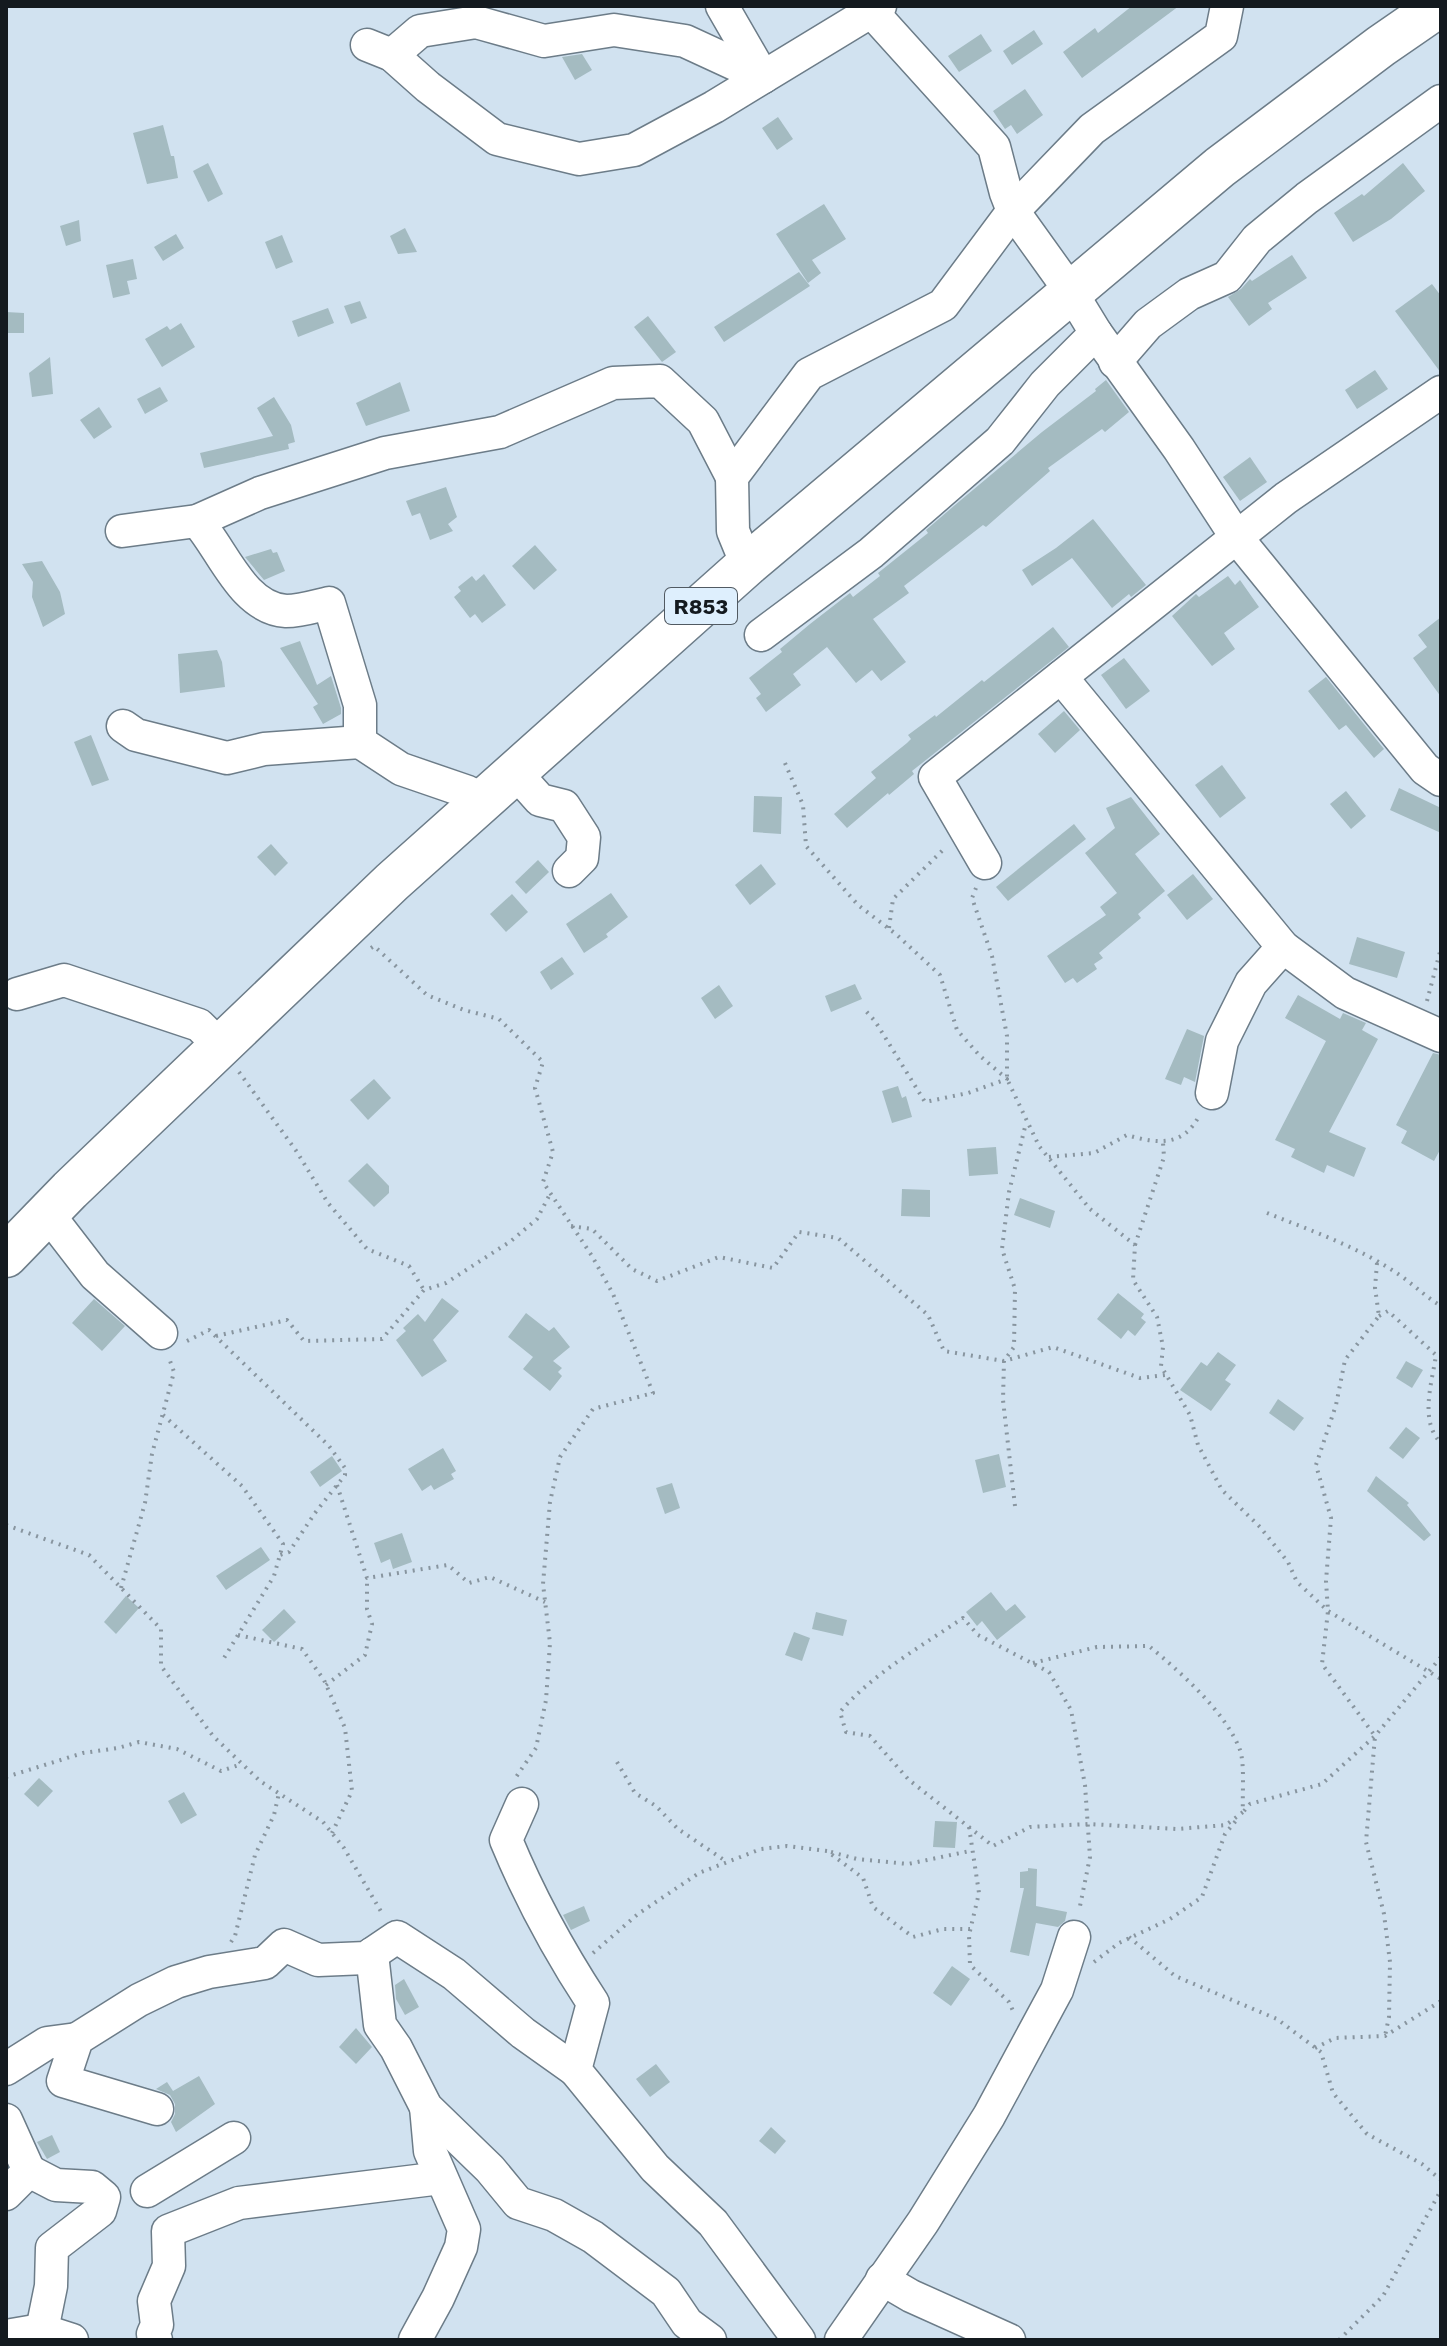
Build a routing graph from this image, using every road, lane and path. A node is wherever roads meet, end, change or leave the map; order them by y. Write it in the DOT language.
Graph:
graph roads {
  1 [pos="722,6"];
  2 [pos="1227,6"];
  3 [pos="1439,6"];
  4 [pos="876,9"];
  5 [pos="763,77"];
  6 [pos="1441,101"];
  7 [pos="1013,211"];
  8 [pos="1071,292"];
  9 [pos="1096,333"];
  10 [pos="1115,362"];
  11 [pos="1441,392"];
  12 [pos="732,477"];
  13 [pos="197,521"];
  14 [pos="122,531"];
  15 [pos="1237,538"];
  16 [pos="747,565"];
  17 [pos="761,635"];
  18 [pos="1061,677"];
  19 [pos="123,726"];
  20 [pos="360,742"];
  21 [pos="785,763"];
  22 [pos="514,771"];
  23 [pos="1441,780"];
  24 [pos="479,805"];
  25 [pos="965,829"];
  26 [pos="985,863"];
  27 [pos="569,871"];
  28 [pos="889,929"];
  29 [pos="336,937"];
  30 [pos="1283,947"];
  31 [pos="1441,948"];
  32 [pos="17,994"];
  33 [pos="864,1009"];
  34 [pos="1431,1031"];
  35 [pos="221,1047"];
  36 [pos="1007,1079"];
  37 [pos="1212,1093"];
  38 [pos="1027,1121"];
  39 [pos="1163,1143"];
  40 [pos="1048,1158"];
  41 [pos="550,1194"];
  42 [pos="1267,1213"];
  43 [pos="48,1214"];
  44 [pos="571,1226"];
  45 [pos="1135,1245"];
  46 [pos="6,1256"];
  47 [pos="1377,1263"];
  48 [pos="424,1290"];
  49 [pos="1441,1306"];
  50 [pos="1379,1316"];
  51 [pos="216,1336"];
  52 [pos="164,1342"];
  53 [pos="1004,1361"];
  54 [pos="1166,1375"];
  55 [pos="163,1415"];
  56 [pos="1441,1443"];
  57 [pos="337,1485"];
  58 [pos="1015,1506"];
  59 [pos="6,1525"];
  60 [pos="280,1555"];
  61 [pos="367,1578"];
  62 [pos="121,1588"];
  63 [pos="545,1602"];
  64 [pos="1328,1611"];
  65 [pos="238,1635"];
  66 [pos="1441,1657"];
  67 [pos="224,1658"];
  68 [pos="1033,1663"];
  69 [pos="1428,1673"];
  70 [pos="1441,1679"];
  71 [pos="326,1685"];
  72 [pos="1375,1736"];
  73 [pos="617,1762"];
  74 [pos="242,1764"];
  75 [pos="6,1777"];
  76 [pos="279,1793"];
  77 [pos="522,1804"];
  78 [pos="1243,1812"];
  79 [pos="1088,1824"];
  80 [pos="969,1827"];
  81 [pos="332,1833"];
  82 [pos="827,1851"];
  83 [pos="970,1851"];
  84 [pos="727,1862"];
  85 [pos="970,1929"];
  86 [pos="1129,1937"];
  87 [pos="384,1946"];
  88 [pos="1084,1949"];
  89 [pos="567,1963"];
  90 [pos="217,1971"];
  91 [pos="1441,2001"];
  92 [pos="1385,2036"];
  93 [pos="77,2039"];
  94 [pos="1028,2044"];
  95 [pos="1315,2048"];
  96 [pos="6,2069"];
  97 [pos="575,2070"];
  98 [pos="426,2107"];
  99 [pos="157,2109"];
  100 [pos="6,2120"];
  101 [pos="234,2138"];
  102 [pos="29,2171"];
  103 [pos="441,2178"];
  104 [pos="1441,2180"];
  105 [pos="1441,2190"];
  106 [pos="147,2191"];
  107 [pos="6,2194"];
  108 [pos="104,2197"];
  109 [pos="190,2224"];
  110 [pos="882,2279"];
  111 [pos="845,2333"];
  112 [pos="792,2334"];
  113 [pos="40,2335"];
  114 [pos="6,2336"];
  115 [pos="72,2340"];
  116 [pos="156,2340"];
  117 [pos="415,2340"];
  118 [pos="710,2340"];
  119 [pos="1009,2340"];
  120 [pos="1339,2340"];
  1 -- 5 [label="street"];
  2 -- 7 [label="street"];
  3 -- 8 [label="main road, R853"];
  4 -- 5 [label="street"];
  4 -- 7 [label="street"];
  5 -- 5 [label="street"];
  6 -- 10 [label="street"];
  7 -- 8 [label="street"];
  7 -- 12 [label="street"];
  8 -- 9 [label="street"];
  8 -- 16 [label="main road, R853"];
  9 -- 10 [label="street"];
  9 -- 17 [label="street"];
  10 -- 15 [label="street"];
  11 -- 15 [label="street"];
  12 -- 13 [label="street"];
  12 -- 16 [label="street"];
  13 -- 14 [label="street"];
  13 -- 20 [label="street"];
  15 -- 18 [label="street"];
  15 -- 23 [label="street"];
  16 -- 22 [label="main road, R853"];
  18 -- 25 [label="street"];
  18 -- 30 [label="street"];
  19 -- 20 [label="street"];
  20 -- 24 [label="street"];
  21 -- 28 [label="path"];
  22 -- 24 [label="main road, R853"];
  22 -- 27 [label="street"];
  24 -- 29 [label="main road, R853"];
  25 -- 26 [label="street"];
  25 -- 28 [label="path"];
  26 -- 36 [label="path"];
  28 -- 36 [label="path"];
  29 -- 35 [label="main road, R853"];
  29 -- 41 [label="path"];
  30 -- 34 [label="street"];
  30 -- 37 [label="street"];
  31 -- 34 [label="path"];
  32 -- 35 [label="street"];
  33 -- 36 [label="path"];
  35 -- 43 [label="main road, R853"];
  35 -- 48 [label="path"];
  36 -- 38 [label="path"];
  37 -- 39 [label="path"];
  38 -- 40 [label="path"];
  38 -- 53 [label="path"];
  39 -- 40 [label="path"];
  39 -- 45 [label="path"];
  40 -- 45 [label="path"];
  41 -- 44 [label="path"];
  41 -- 48 [label="path"];
  42 -- 47 [label="path"];
  43 -- 46 [label="main road, R853"];
  43 -- 52 [label="street"];
  44 -- 53 [label="path"];
  44 -- 63 [label="path"];
  45 -- 54 [label="path"];
  47 -- 49 [label="path"];
  47 -- 50 [label="path"];
  48 -- 51 [label="path"];
  50 -- 56 [label="path"];
  50 -- 64 [label="path"];
  51 -- 52 [label="path"];
  51 -- 57 [label="path"];
  52 -- 55 [label="path"];
  53 -- 54 [label="path"];
  53 -- 58 [label="path"];
  54 -- 64 [label="path"];
  55 -- 60 [label="path"];
  55 -- 62 [label="path"];
  57 -- 60 [label="path"];
  57 -- 61 [label="path"];
  59 -- 62 [label="path"];
  60 -- 65 [label="path"];
  61 -- 63 [label="path"];
  61 -- 71 [label="path"];
  62 -- 74 [label="path"];
  63 -- 77 [label="path"];
  64 -- 69 [label="path"];
  64 -- 72 [label="path"];
  65 -- 67 [label="path"];
  65 -- 71 [label="path"];
  66 -- 69 [label="path"];
  68 -- 78 [label="path"];
  68 -- 79 [label="path"];
  68 -- 80 [label="path"];
  69 -- 70 [label="path"];
  69 -- 72 [label="path"];
  71 -- 81 [label="path"];
  72 -- 78 [label="path"];
  72 -- 92 [label="path"];
  73 -- 84 [label="path"];
  74 -- 75 [label="path"];
  74 -- 76 [label="path"];
  76 -- 81 [label="path"];
  76 -- 90 [label="path"];
  77 -- 89 [label="street"];
  78 -- 79 [label="path"];
  78 -- 86 [label="path"];
  79 -- 80 [label="path"];
  79 -- 88 [label="path"];
  80 -- 83 [label="path"];
  81 -- 87 [label="path"];
  82 -- 83 [label="path"];
  82 -- 84 [label="path"];
  82 -- 85 [label="path"];
  83 -- 85 [label="path"];
  84 -- 89 [label="path"];
  85 -- 94 [label="path"];
  86 -- 88 [label="path"];
  86 -- 95 [label="path"];
  87 -- 90 [label="street"];
  87 -- 97 [label="street"];
  87 -- 98 [label="street"];
  88 -- 94 [label="street"];
  89 -- 97 [label="street"];
  90 -- 93 [label="street"];
  91 -- 92 [label="path"];
  92 -- 95 [label="path"];
  93 -- 96 [label="street"];
  93 -- 99 [label="street"];
  94 -- 110 [label="street"];
  95 -- 104 [label="path"];
  97 -- 112 [label="street"];
  98 -- 103 [label="street"];
  98 -- 118 [label="street"];
  100 -- 102 [label="street"];
  101 -- 106 [label="street"];
  102 -- 107 [label="street"];
  102 -- 108 [label="street"];
  103 -- 109 [label="street"];
  103 -- 117 [label="street"];
  105 -- 120 [label="path"];
  106 -- 108 [label="street"];
  106 -- 109 [label="street"];
  108 -- 113 [label="street"];
  109 -- 116 [label="street"];
  110 -- 111 [label="street"];
  110 -- 119 [label="street"];
  111 -- 112 [label="street"];
  113 -- 114 [label="street"];
  113 -- 115 [label="street"];
}
